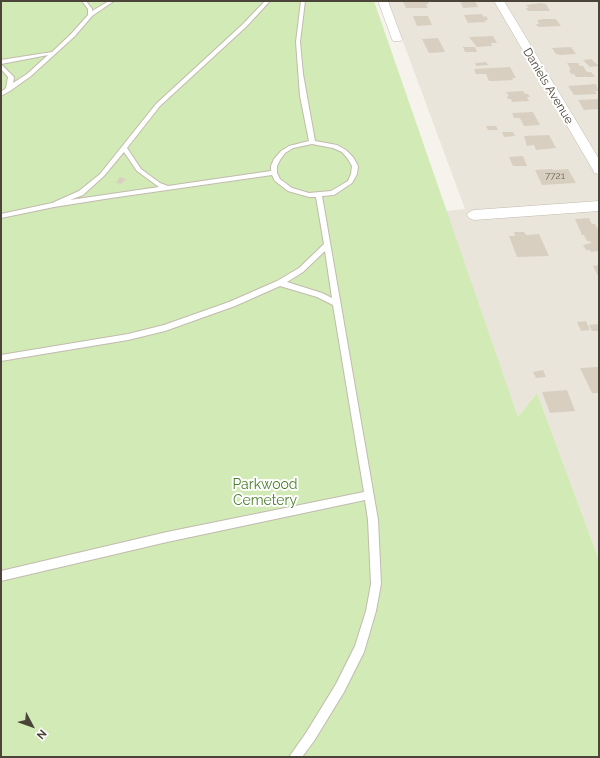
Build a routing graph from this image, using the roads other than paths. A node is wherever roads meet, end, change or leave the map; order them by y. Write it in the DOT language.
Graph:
graph roads {
  1 [pos="84,1"];
  2 [pos="112,1"];
  3 [pos="268,1"];
  4 [pos="303,1"];
  5 [pos="383,1"];
  6 [pos="499,1"];
  7 [pos="90,15"];
  8 [pos="397,39"];
  9 [pos="53,53"];
  10 [pos="1,62"];
  11 [pos="1,66"];
  12 [pos="8,90"];
  13 [pos="1,94"];
  14 [pos="312,142"];
  15 [pos="124,148"];
  16 [pos="599,170"];
  17 [pos="274,173"];
  18 [pos="168,188"];
  19 [pos="319,195"];
  20 [pos="54,205"];
  21 [pos="599,206"];
  22 [pos="474,215"];
  23 [pos="1,216"];
  24 [pos="328,245"];
  25 [pos="280,283"];
  26 [pos="336,303"];
  27 [pos="1,358"];
  28 [pos="369,495"];
  29 [pos="1,576"];
  30 [pos="295,757"];
  1 -- 7 [label="lane"];
  2 -- 7 [label="lane"];
  3 -- 15 [label="lane"];
  4 -- 14 [label="lane"];
  5 -- 8 [label="street"];
  6 -- 16 [label="street, Daniels Avenue"];
  7 -- 9 [label="lane"];
  9 -- 10 [label="lane"];
  9 -- 12 [label="lane"];
  11 -- 12 [label="lane"];
  12 -- 13 [label="lane"];
  14 -- 17 [label="lane"];
  14 -- 19 [label="lane"];
  15 -- 18 [label="lane"];
  15 -- 20 [label="lane"];
  17 -- 18 [label="lane"];
  17 -- 19 [label="lane"];
  18 -- 20 [label="lane"];
  19 -- 24 [label="lane"];
  20 -- 23 [label="lane"];
  21 -- 22 [label="street"];
  24 -- 25 [label="lane"];
  24 -- 26 [label="lane"];
  25 -- 26 [label="lane"];
  25 -- 27 [label="lane"];
  26 -- 28 [label="lane"];
  28 -- 29 [label="lane"];
  28 -- 30 [label="lane"];
}
